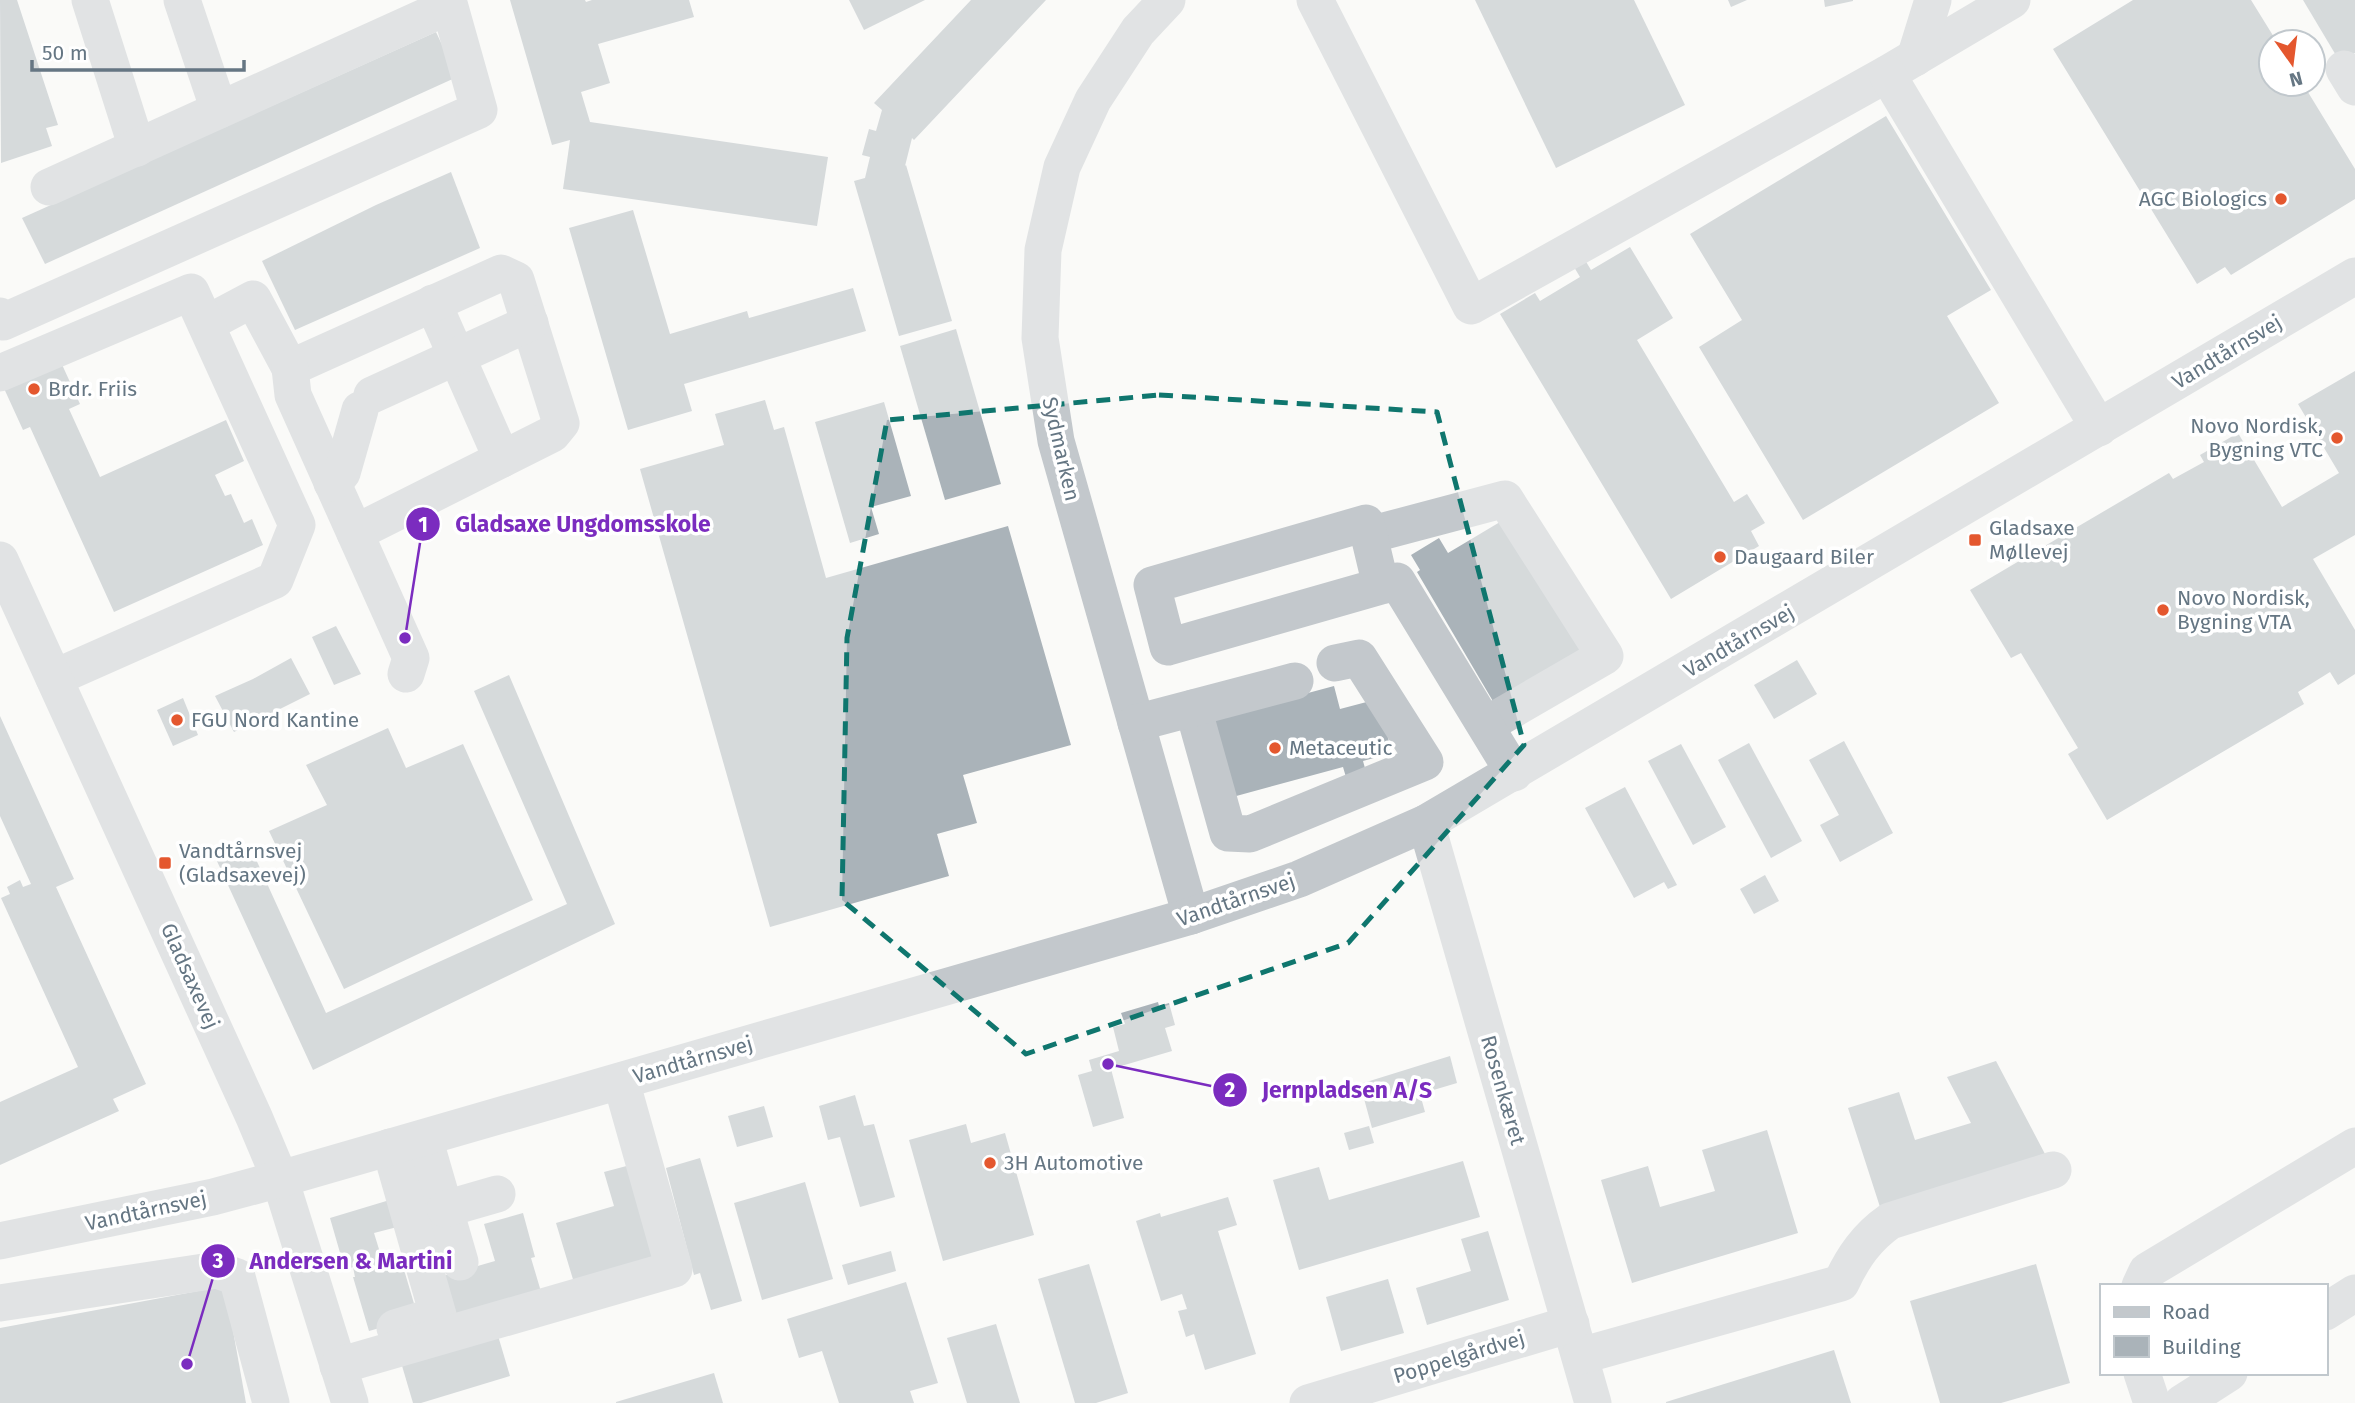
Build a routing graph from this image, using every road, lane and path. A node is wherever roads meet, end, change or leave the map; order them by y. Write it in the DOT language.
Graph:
graph roads {
  1 [pos="90,0"];
  2 [pos="182,0"];
  3 [pos="1167,0"];
  4 [pos="1315,0"];
  5 [pos="1933,0"];
  6 [pos="2012,0"];
  7 [pos="448,3"];
  8 [pos="1901,66"];
  9 [pos="219,110"];
  10 [pos="137,148"];
  11 [pos="49,187"];
  12 [pos="2355,276"];
  13 [pos="433,303"];
  14 [pos="0,316"];
  15 [pos="530,323"];
  16 [pos="206,324"];
  17 [pos="339,346"];
  18 [pos="456,357"];
  19 [pos="290,368"];
  20 [pos="0,373"];
  21 [pos="364,399"];
  22 [pos="2099,428"];
  23 [pos="502,459"];
  24 [pos="332,483"];
  25 [pos="355,533"];
  26 [pos="1369,535"];
  27 [pos="1,566"];
  28 [pos="1381,586"];
  29 [pos="1335,663"];
  30 [pos="406,674"];
  31 [pos="54,678"];
  32 [pos="1296,681"];
  33 [pos="1193,708"];
  34 [pos="1136,723"];
  35 [pos="1486,725"];
  36 [pos="1514,772"];
  37 [pos="1336,799"];
  38 [pos="1426,823"];
  39 [pos="1361,851"];
  40 [pos="1191,916"];
  41 [pos="621,1081"];
  42 [pos="407,1143"];
  43 [pos="2355,1146"];
  44 [pos="2053,1170"];
  45 [pos="279,1179"];
  46 [pos="497,1194"];
  47 [pos="444,1209"];
  48 [pos="0,1241"];
  49 [pos="460,1262"];
  50 [pos="2141,1284"];
  51 [pos="2355,1293"];
  52 [pos="0,1303"];
  53 [pos="2327,1311"];
  54 [pos="1575,1340"];
  55 [pos="335,1356"];
  56 [pos="2143,1375"];
  57 [pos="2226,1375"];
  58 [pos="271,1403"];
  59 [pos="350,1403"];
  60 [pos="1308,1403"];
  61 [pos="1593,1403"];
  62 [pos="2152,1403"];
  63 [pos="2182,1403"];
  1 -- 10 [label="street"];
  2 -- 9 [label="street"];
  3 -- 34 [label="street, Sydmarken"];
  4 -- 8 [label="street"];
  5 -- 8 [label="street"];
  6 -- 8 [label="street"];
  7 -- 9 [label="street"];
  7 -- 14 [label="street"];
  8 -- 22 [label="street"];
  9 -- 10 [label="street"];
  10 -- 11 [label="street"];
  12 -- 22 [label="street, Vandtårnsvej"];
  13 -- 15 [label="street"];
  13 -- 17 [label="street"];
  13 -- 18 [label="street"];
  15 -- 18 [label="street"];
  15 -- 23 [label="street"];
  16 -- 19 [label="street"];
  16 -- 20 [label="street"];
  16 -- 31 [label="street"];
  17 -- 19 [label="street"];
  17 -- 21 [label="street"];
  18 -- 21 [label="street"];
  18 -- 23 [label="street"];
  19 -- 24 [label="street"];
  21 -- 24 [label="street"];
  22 -- 36 [label="street, Vandtårnsvej"];
  23 -- 25 [label="street"];
  24 -- 25 [label="street"];
  25 -- 30 [label="street"];
  26 -- 28 [label="street"];
  26 -- 28 [label="street"];
  26 -- 35 [label="street"];
  27 -- 31 [label="street, Gladsaxevej"];
  28 -- 35 [label="street"];
  29 -- 37 [label="street"];
  31 -- 45 [label="street, Gladsaxevej"];
  32 -- 33 [label="street"];
  33 -- 34 [label="street"];
  33 -- 37 [label="street"];
  34 -- 40 [label="street, Sydmarken"];
  35 -- 36 [label="street"];
  36 -- 38 [label="street, Vandtårnsvej"];
  37 -- 39 [label="street"];
  38 -- 39 [label="street, Vandtårnsvej"];
  38 -- 54 [label="street, Rosenkæret"];
  39 -- 40 [label="street, Vandtårnsvej"];
  40 -- 41 [label="street, Vandtårnsvej"];
  41 -- 42 [label="street, Vandtårnsvej"];
  41 -- 55 [label="street"];
  42 -- 45 [label="street, Vandtårnsvej"];
  42 -- 47 [label="street"];
  42 -- 55 [label="street"];
  43 -- 50 [label="street"];
  44 -- 54 [label="street"];
  45 -- 48 [label="street, Vandtårnsvej"];
  45 -- 55 [label="street, Gladsaxevej"];
  46 -- 47 [label="street"];
  47 -- 49 [label="street"];
  51 -- 53 [label="street"];
  52 -- 58 [label="street"];
  54 -- 60 [label="street, Poppelgårdvej"];
  54 -- 61 [label="street, Rosenkæret"];
  55 -- 59 [label="street, Gladsaxevej"];
  56 -- 62 [label="street"];
  57 -- 63 [label="street"];
}
